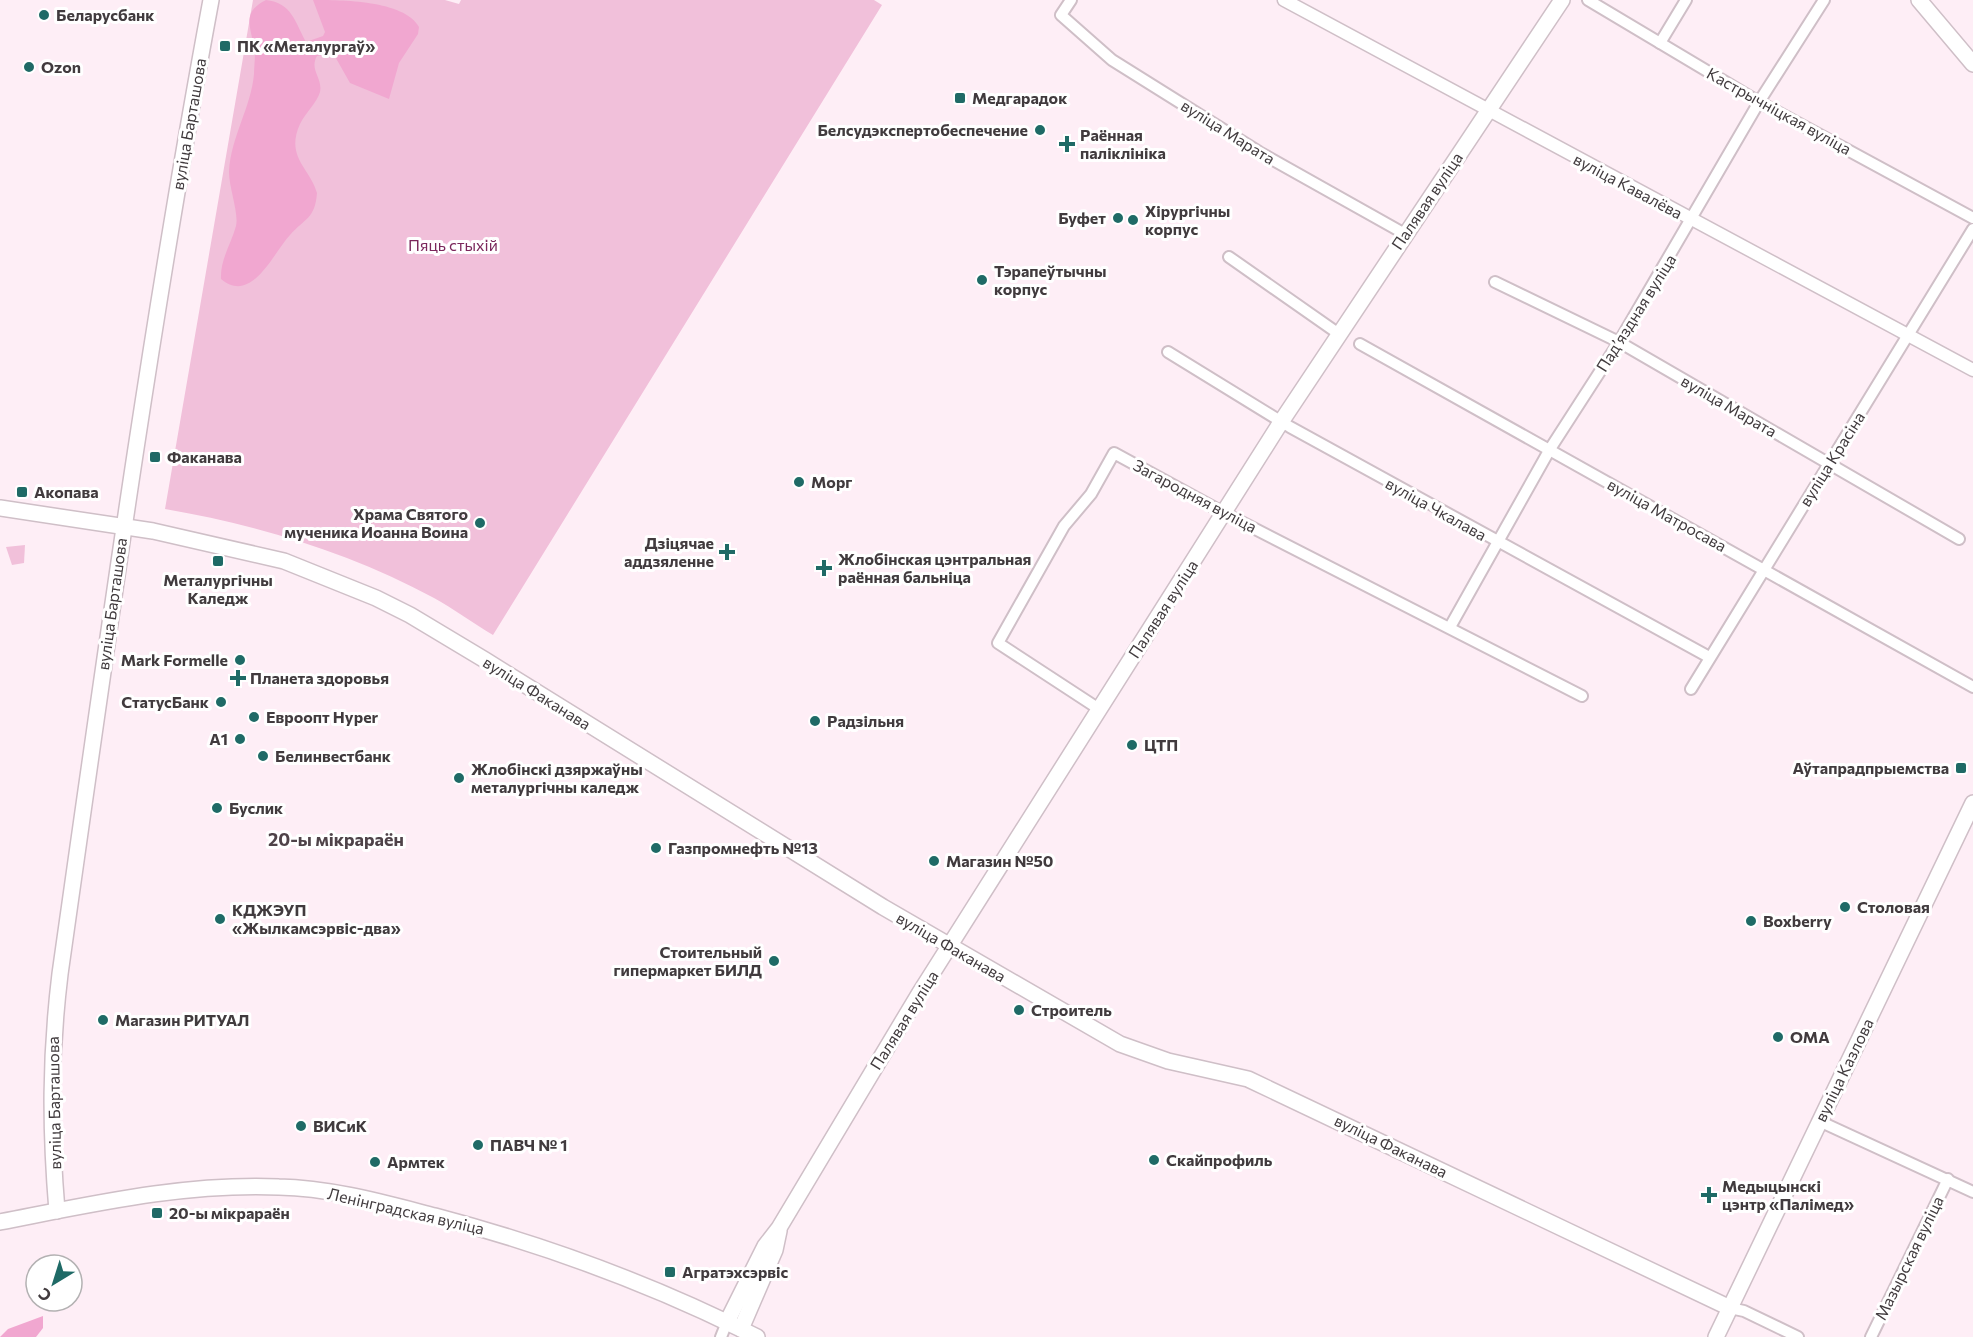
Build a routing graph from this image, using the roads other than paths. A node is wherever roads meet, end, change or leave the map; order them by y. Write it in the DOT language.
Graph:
graph roads {
  1 [pos="212,0"];
  2 [pos="1071,0"];
  3 [pos="1284,0"];
  4 [pos="1562,0"];
  5 [pos="1588,0"];
  6 [pos="1686,0"];
  7 [pos="1824,0"];
  8 [pos="1919,0"];
  9 [pos="1660,43"];
  10 [pos="1973,64"];
  11 [pos="1759,102"];
  12 [pos="1488,110"];
  13 [pos="1973,218"];
  14 [pos="1692,221"];
  15 [pos="1973,229"];
  16 [pos="1405,234"];
  17 [pos="1229,257"];
  18 [pos="1496,282"];
  19 [pos="1339,334"];
  20 [pos="1907,336"];
  21 [pos="1619,342"];
  22 [pos="1360,344"];
  23 [pos="1168,352"];
  24 [pos="1973,370"];
  25 [pos="1281,423"];
  26 [pos="1550,449"];
  27 [pos="1831,465"];
  28 [pos="0,508"];
  29 [pos="1224,513"];
  30 [pos="123,527"];
  31 [pos="1959,539"];
  32 [pos="1496,542"];
  33 [pos="1763,569"];
  34 [pos="1450,627"];
  35 [pos="1709,657"];
  36 [pos="1973,687"];
  37 [pos="1691,689"];
  38 [pos="1582,696"];
  39 [pos="1099,709"];
  40 [pos="1973,803"];
  41 [pos="949,947"];
  42 [pos="1819,1121"];
  43 [pos="1948,1179"];
  44 [pos="1973,1192"];
  45 [pos="57,1211"];
  46 [pos="0,1222"];
  47 [pos="1730,1308"];
  48 [pos="735,1329"];
  49 [pos="721,1337"];
  50 [pos="758,1337"];
  51 [pos="1716,1337"];
  52 [pos="1798,1337"];
  53 [pos="1871,1337"];
  1 -- 30 [label="main road, вуліца Барташова"];
  2 -- 16 [label="street, вуліца Марата"];
  3 -- 12 [label="street, вуліца Кавалёва"];
  4 -- 12 [label="main road, Палявая вуліца"];
  5 -- 9 [label="street, Кастрычніцкая вуліца"];
  6 -- 9 [label="street"];
  7 -- 11 [label="street, Падʼяздная вуліца"];
  8 -- 10 [label="main road"];
  9 -- 11 [label="street, Кастрычніцкая вуліца"];
  11 -- 13 [label="street, Кастрычніцкая вуліца"];
  11 -- 14 [label="street, Падʼяздная вуліца"];
  12 -- 14 [label="street, вуліца Кавалёва"];
  12 -- 16 [label="main road, Палявая вуліца"];
  14 -- 20 [label="street, вуліца Кавалёва"];
  14 -- 21 [label="street, Падʼяздная вуліца"];
  15 -- 20 [label="street, вуліца Красіна"];
  16 -- 19 [label="main road, Палявая вуліца"];
  17 -- 19 [label="street"];
  18 -- 21 [label="street, вуліца Марата"];
  19 -- 25 [label="main road, Палявая вуліца"];
  20 -- 24 [label="street, вуліца Кавалёва"];
  20 -- 27 [label="street, вуліца Красіна"];
  21 -- 26 [label="street, Падʼяздная вуліца"];
  21 -- 27 [label="street, вуліца Марата"];
  22 -- 26 [label="street, вуліца Матросава"];
  23 -- 25 [label="street, вуліца Чкалава"];
  25 -- 29 [label="main road, Палявая вуліца"];
  25 -- 32 [label="street, вуліца Чкалава"];
  26 -- 32 [label="street, Падʼяздная вуліца"];
  26 -- 33 [label="street, вуліца Матросава"];
  27 -- 31 [label="street, вуліца Марата"];
  27 -- 33 [label="street, вуліца Красіна"];
  28 -- 30 [label="main road, вуліца Факанава"];
  29 -- 34 [label="street, Загародняя вуліца"];
  29 -- 39 [label="main road, Палявая вуліца"];
  29 -- 39 [label="street, Загародняя вуліца"];
  30 -- 41 [label="main road, вуліца Факанава"];
  30 -- 45 [label="main road, вуліца Барташова"];
  32 -- 34 [label="street, Падʼяздная вуліца"];
  32 -- 35 [label="street, вуліца Чкалава"];
  33 -- 35 [label="street, вуліца Красіна"];
  33 -- 36 [label="street, вуліца Матросава"];
  34 -- 38 [label="street, Загародняя вуліца"];
  35 -- 37 [label="street, вуліца Красіна"];
  39 -- 41 [label="main road, Палявая вуліца"];
  40 -- 42 [label="main road, вуліца Казлова"];
  41 -- 47 [label="main road, вуліца Факанава"];
  41 -- 48 [label="main road, Палявая вуліца"];
  42 -- 43 [label="street"];
  42 -- 47 [label="main road, вуліца Казлова"];
  43 -- 44 [label="street"];
  43 -- 53 [label="street, Мазырская вуліца"];
  45 -- 46 [label="main road, Ленінградская вуліца"];
  45 -- 48 [label="main road, Ленінградская вуліца"];
  47 -- 51 [label="main road, вуліца Казлова"];
  47 -- 52 [label="street, вуліца Факанава"];
  48 -- 49 [label="street"];
  48 -- 50 [label="main road, Ленінградская вуліца"];
}
